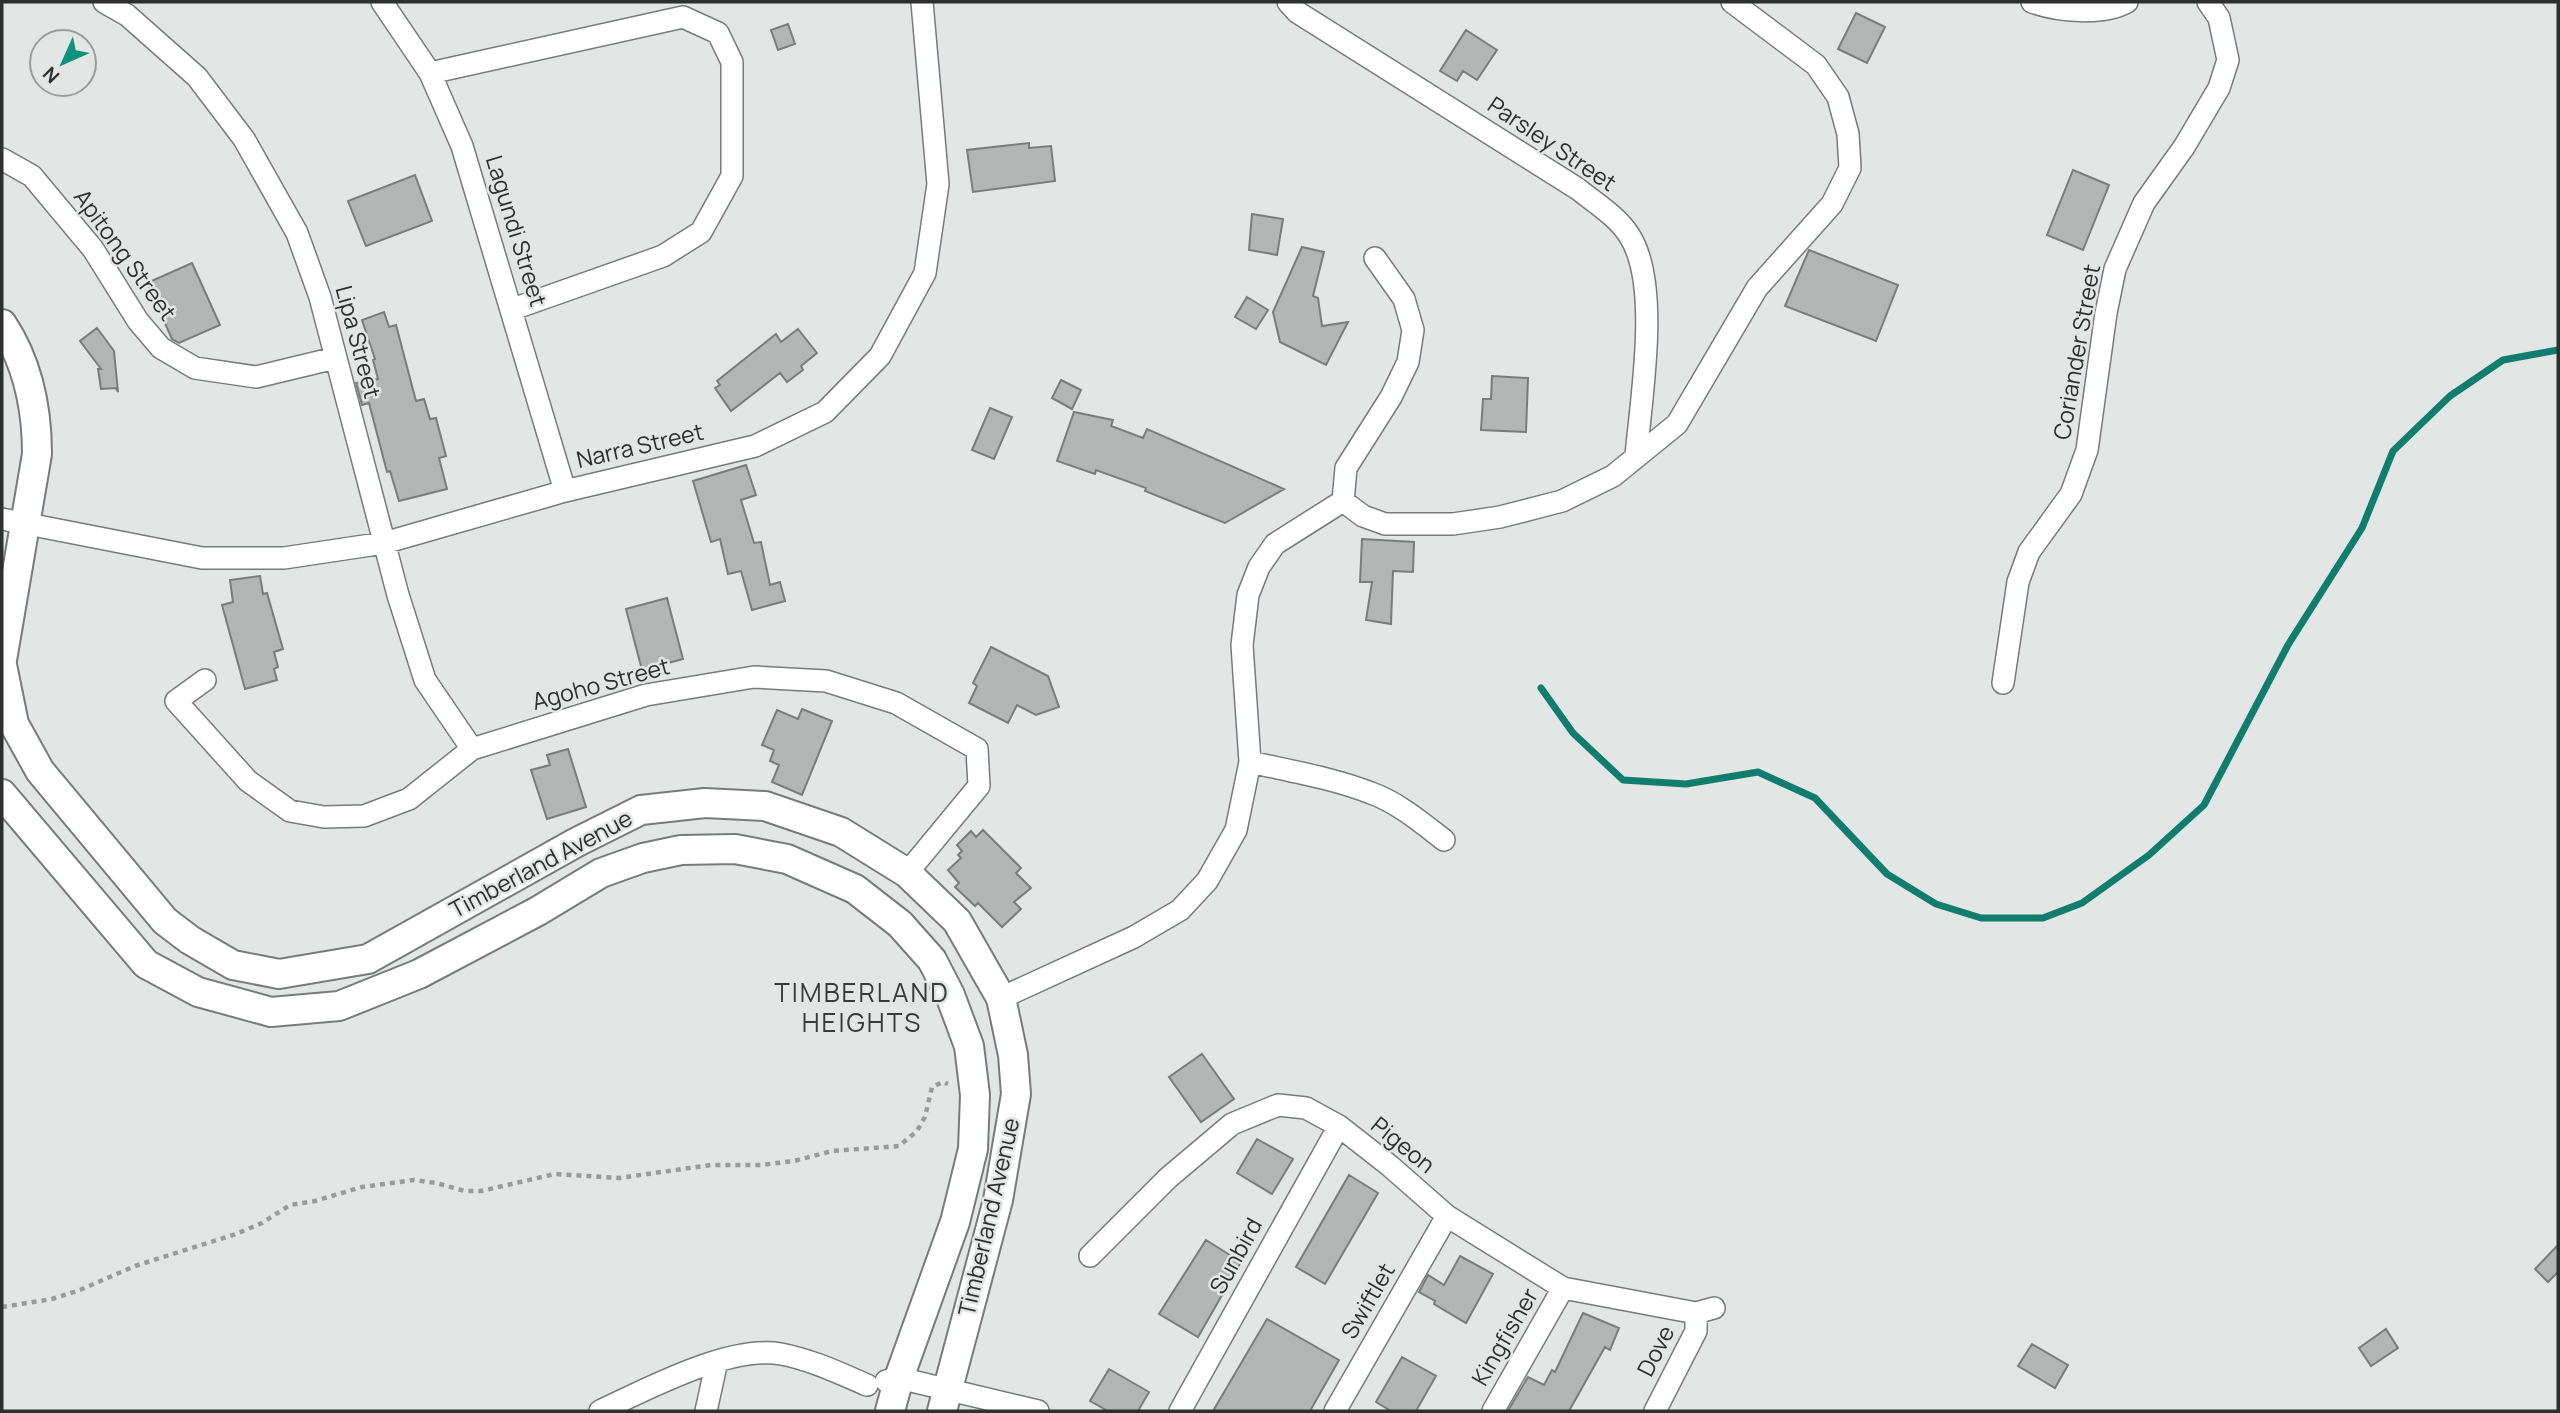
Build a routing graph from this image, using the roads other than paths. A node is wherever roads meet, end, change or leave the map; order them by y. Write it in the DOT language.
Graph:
graph roads {
  1 [pos="104,2"];
  2 [pos="382,2"];
  3 [pos="922,2"];
  4 [pos="1288,2"];
  5 [pos="1732,2"];
  6 [pos="2032,2"];
  7 [pos="2127,2"];
  8 [pos="2208,2"];
  9 [pos="430,73"];
  10 [pos="2,159"];
  11 [pos="1375,258"];
  12 [pos="513,309"];
  13 [pos="2,324"];
  14 [pos="335,358"];
  15 [pos="1636,456"];
  16 [pos="565,491"];
  17 [pos="1343,501"];
  18 [pos="13,521"];
  19 [pos="384,543"];
  20 [pos="2,662"];
  21 [pos="205,680"];
  22 [pos="2003,683"];
  23 [pos="472,749"];
  24 [pos="1250,762"];
  25 [pos="2,794"];
  26 [pos="1444,840"];
  27 [pos="907,873"];
  28 [pos="520,875"];
  29 [pos="538,911"];
  30 [pos="1001,998"];
  31 [pos="1339,1126"];
  32 [pos="1447,1216"];
  33 [pos="1090,1256"];
  34 [pos="1563,1288"];
  35 [pos="1705,1310"];
  36 [pos="717,1361"];
  37 [pos="900,1378"];
  38 [pos="867,1385"];
  39 [pos="945,1401"];
  40 [pos="896,1409"];
  41 [pos="600,1411"];
  42 [pos="706,1411"];
  43 [pos="1038,1411"];
  44 [pos="1180,1411"];
  45 [pos="1335,1411"];
  46 [pos="1493,1411"];
  47 [pos="1655,1411"];
  1 -- 14 [label="street, Lipa Street"];
  2 -- 9 [label="street, Lagundi Street"];
  3 -- 16 [label="street, Narra Street"];
  4 -- 15 [label="street, Parsley Street"];
  5 -- 15 [label="street"];
  6 -- 7 [label="street"];
  8 -- 22 [label="street, Coriander Street"];
  9 -- 12 [label="street, Lagundi Street"];
  9 -- 12 [label="street"];
  10 -- 14 [label="street, Apitong Street"];
  11 -- 17 [label="street"];
  12 -- 16 [label="street, Lagundi Street"];
  13 -- 18 [label="street, Timberland Avenue"];
  14 -- 19 [label="street, Lipa Street"];
  15 -- 17 [label="street"];
  16 -- 19 [label="street, Narra Street"];
  17 -- 24 [label="street"];
  18 -- 19 [label="street, Narra Street"];
  18 -- 20 [label="street, Timberland Avenue"];
  19 -- 23 [label="street, Lipa Street"];
  20 -- 28 [label="street, Timberland Avenue"];
  21 -- 23 [label="street, Agoho Street"];
  23 -- 27 [label="street, Agoho Street"];
  24 -- 26 [label="street"];
  24 -- 30 [label="street"];
  25 -- 29 [label="street, Timberland Avenue"];
  27 -- 28 [label="street, Timberland Avenue"];
  27 -- 30 [label="street, Timberland Avenue"];
  28 -- 29 [label="street"];
  29 -- 37 [label="street, Timberland Avenue"];
  30 -- 39 [label="street, Timberland Avenue"];
  31 -- 32 [label="street, Pigeon"];
  31 -- 33 [label="street, Pigeon"];
  31 -- 44 [label="street, Sunbird"];
  32 -- 34 [label="street, Pigeon"];
  32 -- 45 [label="street, Swiftlet"];
  34 -- 35 [label="street, Pigeon"];
  34 -- 46 [label="street, Kingfisher"];
  35 -- 47 [label="street, Dove"];
  36 -- 38 [label="street"];
  36 -- 41 [label="street"];
  36 -- 42 [label="street"];
  37 -- 38 [label="street"];
  37 -- 39 [label="street"];
  37 -- 40 [label="street, Timberland Avenue"];
  38 -- 40 [label="street"];
  39 -- 43 [label="street"];
}
